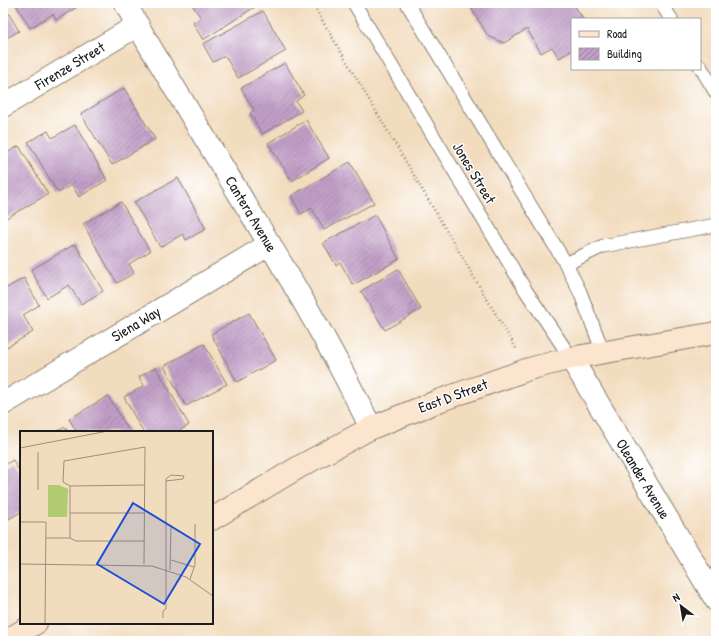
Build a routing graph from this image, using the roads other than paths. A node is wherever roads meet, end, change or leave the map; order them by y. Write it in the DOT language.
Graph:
graph roads {
  1 [pos="125,3"];
  2 [pos="354,3"];
  3 [pos="407,3"];
  4 [pos="661,3"];
  5 [pos="670,18"];
  6 [pos="138,26"];
  7 [pos="701,68"];
  8 [pos="716,93"];
  9 [pos="3,106"];
  10 [pos="716,225"];
  11 [pos="270,244"];
  12 [pos="566,264"];
  13 [pos="716,332"];
  14 [pos="603,352"];
  15 [pos="571,358"];
  16 [pos="3,404"];
  17 [pos="371,428"];
  18 [pos="213,518"];
  19 [pos="716,600"];
  20 [pos="34,624"];
  21 [pos="6,641"];
  1 -- 6 [label="street, Cantera Avenue"];
  2 -- 15 [label="lane, Jones Street"];
  3 -- 12 [label="lane"];
  4 -- 5 [label="lane"];
  6 -- 9 [label="street, Firenze Street"];
  6 -- 11 [label="street, Cantera Avenue"];
  7 -- 8 [label="lane"];
  10 -- 12 [label="lane"];
  11 -- 16 [label="street, Siena Way"];
  11 -- 17 [label="street, Cantera Avenue"];
  12 -- 14 [label="lane"];
  13 -- 14 [label="main road, East D Street"];
  14 -- 15 [label="main road, East D Street"];
  15 -- 17 [label="main road, East D Street"];
  15 -- 19 [label="street, Oleander Avenue"];
  17 -- 18 [label="main road, East D Street"];
  20 -- 21 [label="main road"];
}
